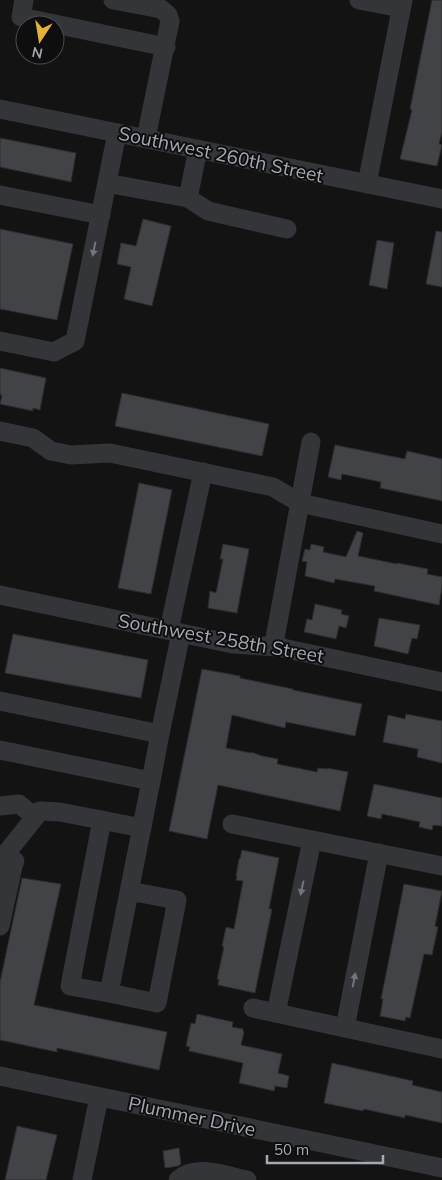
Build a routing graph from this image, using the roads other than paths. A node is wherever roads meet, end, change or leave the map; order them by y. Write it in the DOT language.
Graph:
graph roads {
  1 [pos="24,0"];
  2 [pos="113,0"];
  3 [pos="359,0"];
  4 [pos="402,4"];
  5 [pos="166,47"];
  6 [pos="0,109"];
  7 [pos="117,133"];
  8 [pos="146,138"];
  9 [pos="198,149"];
  10 [pos="367,184"];
  11 [pos="117,185"];
  12 [pos="0,195"];
  13 [pos="188,198"];
  14 [pos="442,199"];
  15 [pos="101,215"];
  16 [pos="287,229"];
  17 [pos="0,341"];
  18 [pos="0,431"];
  19 [pos="311,442"];
  20 [pos="203,472"];
  21 [pos="300,504"];
  22 [pos="442,534"];
  23 [pos="0,595"];
  24 [pos="175,631"];
  25 [pos="278,647"];
  26 [pos="442,682"];
  27 [pos="0,701"];
  28 [pos="160,734"];
  29 [pos="0,750"];
  30 [pos="152,780"];
  31 [pos="0,806"];
  32 [pos="60,812"];
  33 [pos="36,817"];
  34 [pos="102,820"];
  35 [pos="232,824"];
  36 [pos="142,828"];
  37 [pos="312,840"];
  38 [pos="379,853"];
  39 [pos="442,866"];
  40 [pos="0,874"];
  41 [pos="129,891"];
  42 [pos="0,926"];
  43 [pos="109,994"];
  44 [pos="253,1008"];
  45 [pos="276,1013"];
  46 [pos="345,1028"];
  47 [pos="442,1049"];
  48 [pos="0,1076"];
  49 [pos="99,1097"];
  50 [pos="442,1168"];
  51 [pos="82,1180"];
  52 [pos="178,1180"];
  53 [pos="247,1180"];
  1 -- 5 [label="street"];
  2 -- 5 [label="street"];
  3 -- 4 [label="street"];
  4 -- 10 [label="street"];
  5 -- 8 [label="street"];
  6 -- 7 [label="street, Southwest 260th Street"];
  7 -- 8 [label="street, Southwest 260th Street"];
  7 -- 15 [label="street"];
  8 -- 9 [label="street, Southwest 260th Street"];
  9 -- 10 [label="street, Southwest 260th Street"];
  9 -- 13 [label="street"];
  10 -- 14 [label="street, Southwest 260th Street"];
  11 -- 13 [label="street"];
  12 -- 15 [label="street"];
  13 -- 16 [label="street"];
  15 -- 17 [label="street, one-way"];
  18 -- 20 [label="street"];
  19 -- 21 [label="street"];
  20 -- 21 [label="street"];
  20 -- 24 [label="street"];
  21 -- 22 [label="street"];
  21 -- 25 [label="street"];
  23 -- 24 [label="street, Southwest 258th Street"];
  24 -- 25 [label="street, Southwest 258th Street"];
  24 -- 28 [label="street"];
  25 -- 26 [label="street, Southwest 258th Street"];
  27 -- 28 [label="street"];
  28 -- 30 [label="street"];
  29 -- 30 [label="street"];
  30 -- 36 [label="street"];
  31 -- 33 [label="street"];
  32 -- 33 [label="street"];
  32 -- 34 [label="street"];
  32 -- 42 [label="street"];
  33 -- 40 [label="street"];
  34 -- 36 [label="street"];
  34 -- 43 [label="street"];
  35 -- 37 [label="street"];
  36 -- 41 [label="street"];
  37 -- 38 [label="street"];
  37 -- 45 [label="street, one-way"];
  38 -- 39 [label="street"];
  46 -- 38 [label="street, one-way"];
  41 -- 43 [label="street"];
  41 -- 43 [label="street"];
  44 -- 45 [label="street"];
  45 -- 46 [label="street"];
  46 -- 47 [label="street"];
  48 -- 49 [label="street, Plummer Drive"];
  49 -- 50 [label="street, Plummer Drive"];
  49 -- 51 [label="street"];
  52 -- 53 [label="street"];
}
